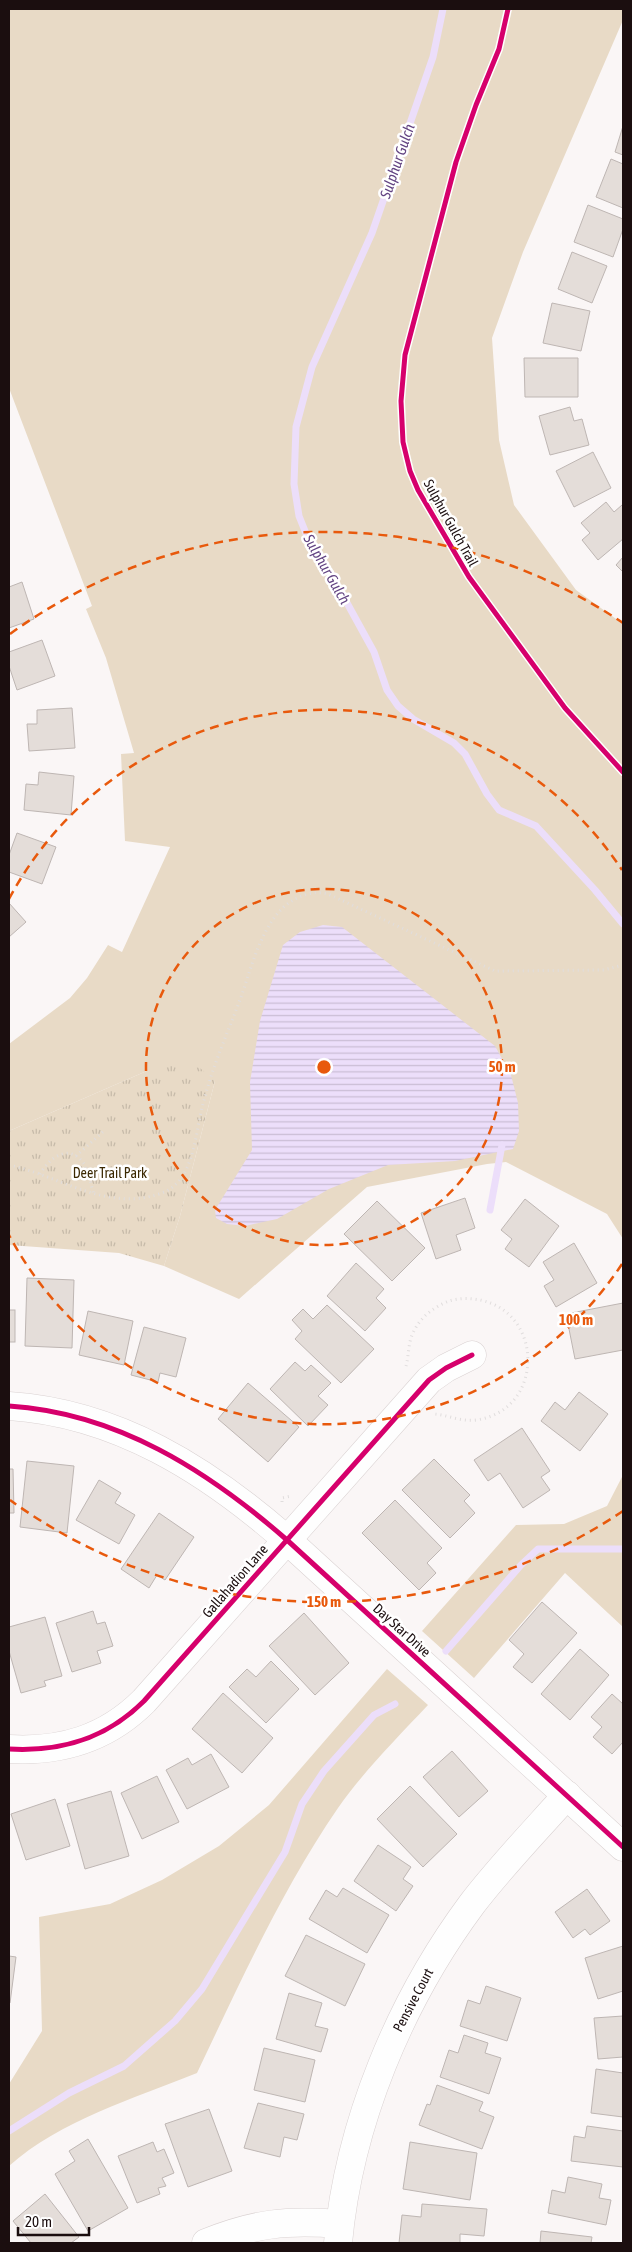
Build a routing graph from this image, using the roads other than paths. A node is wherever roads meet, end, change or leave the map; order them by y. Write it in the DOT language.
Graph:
graph roads {
  1 [pos="472,1355"];
  2 [pos="9,1406"];
  3 [pos="286,1540"];
  4 [pos="9,1749"];
  5 [pos="567,1795"];
  6 [pos="623,1846"];
  7 [pos="338,2234"];
  8 [pos="206,2243"];
  1 -- 3 [label="street, Gallahadion Lane"];
  2 -- 3 [label="street, Day Star Drive"];
  3 -- 4 [label="street, Gallahadion Lane"];
  3 -- 5 [label="street, Day Star Drive"];
  5 -- 6 [label="street, Day Star Drive"];
  5 -- 7 [label="street, Pensive Court"];
  7 -- 8 [label="street"];
}
